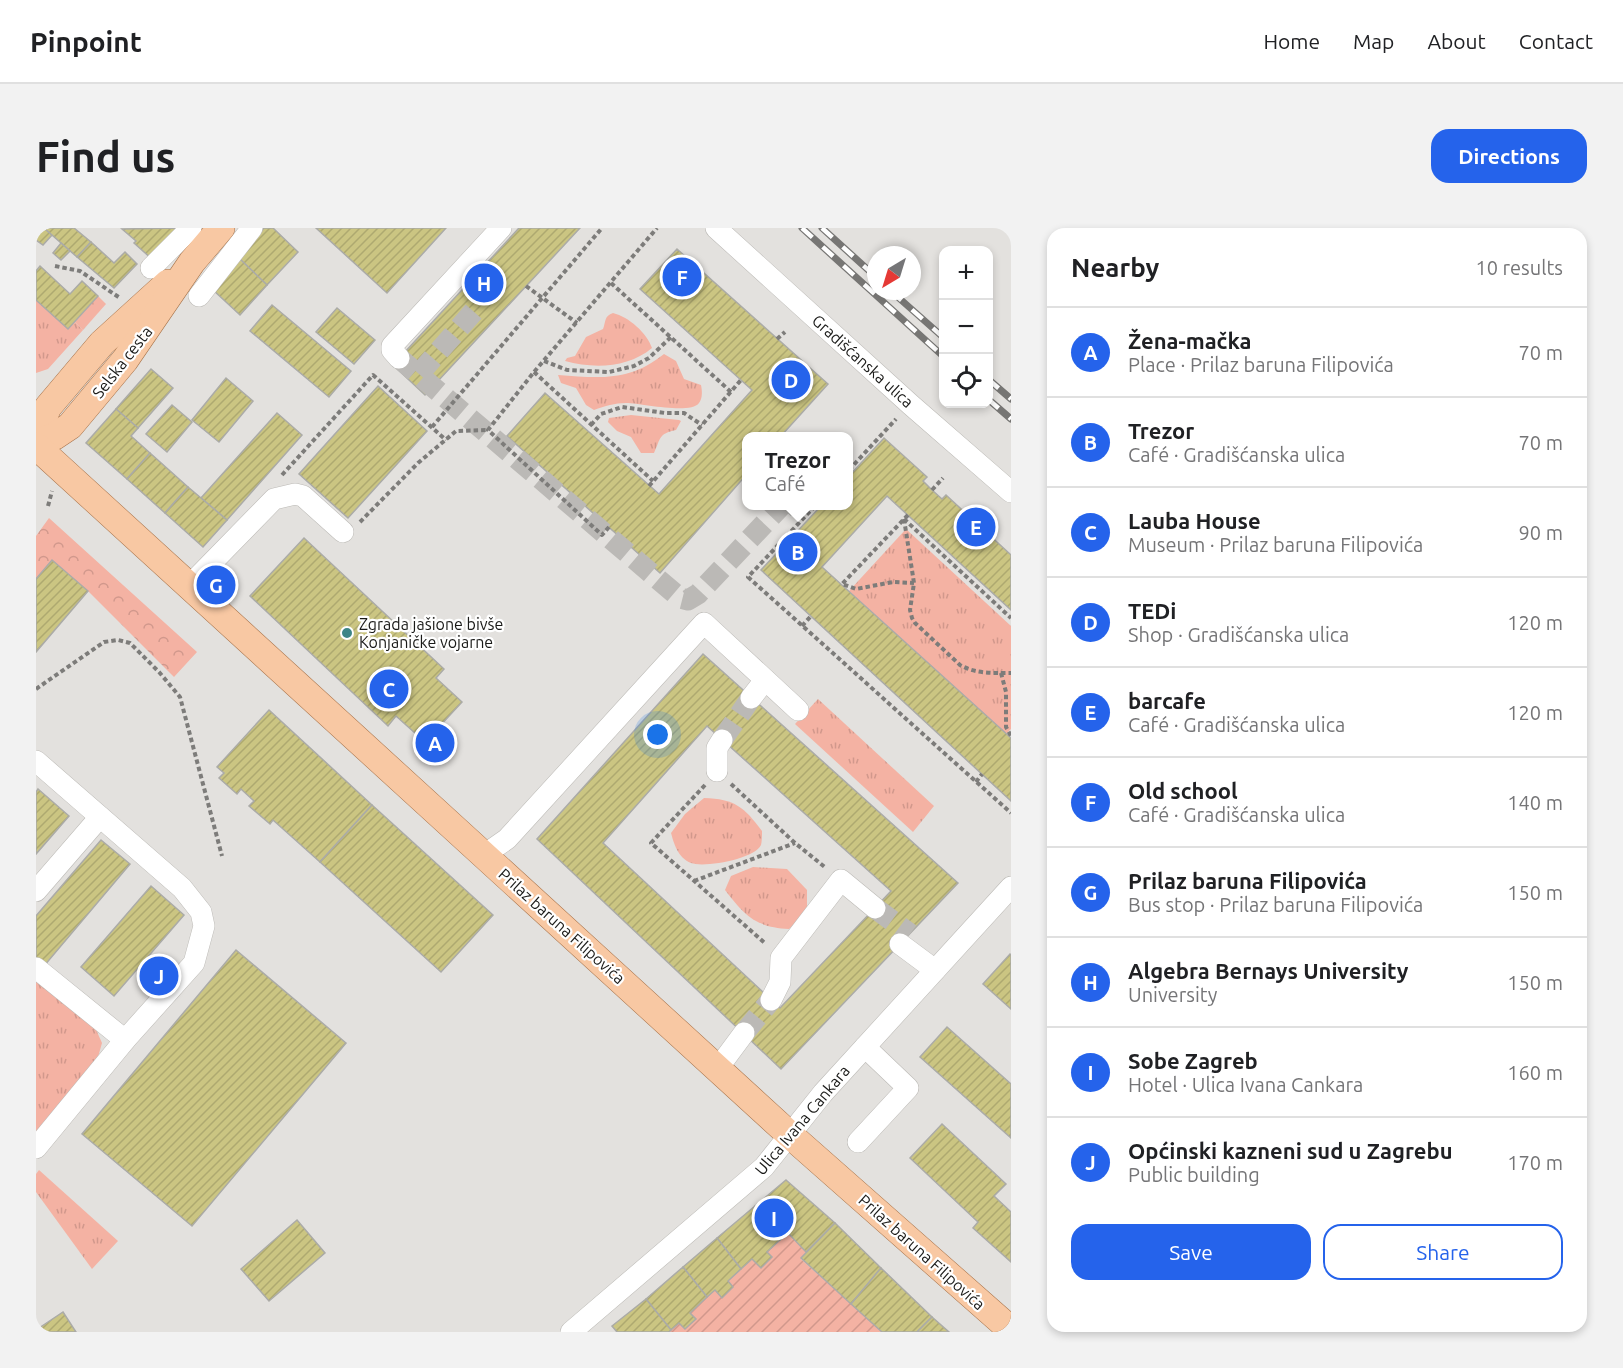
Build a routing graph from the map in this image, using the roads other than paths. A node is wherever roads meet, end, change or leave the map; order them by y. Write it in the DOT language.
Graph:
graph roads {
  1 [pos="191,228"];
  2 [pos="221,228"];
  3 [pos="252,228"];
  4 [pos="501,228"];
  5 [pos="716,228"];
  6 [pos="192,262"];
  7 [pos="151,268"];
  8 [pos="199,296"];
  9 [pos="399,358"];
  10 [pos="36,435"];
  11 [pos="36,445"];
  12 [pos="1011,492"];
  13 [pos="348,530"];
  14 [pos="189,586"];
  15 [pos="765,680"];
  16 [pos="752,698"];
  17 [pos="798,710"];
  18 [pos="722,740"];
  19 [pos="36,761"];
  20 [pos="717,771"];
  21 [pos="100,817"];
  22 [pos="484,855"];
  23 [pos="1011,886"];
  24 [pos="36,891"];
  25 [pos="872,911"];
  26 [pos="905,939"];
  27 [pos="939,966"];
  28 [pos="36,968"];
  29 [pos="771,1000"];
  30 [pos="744,1033"];
  31 [pos="125,1040"];
  32 [pos="865,1047"];
  33 [pos="718,1068"];
  34 [pos="790,1135"];
  35 [pos="858,1142"];
  36 [pos="36,1148"];
  37 [pos="586,1328"];
  38 [pos="1011,1330"];
  1 -- 7 [label="street"];
  2 -- 6 [label="main road, Selska cesta"];
  3 -- 8 [label="street"];
  4 -- 9 [label="street"];
  5 -- 12 [label="street, Gradišćanska ulica"];
  6 -- 10 [label="main road, Selska cesta"];
  6 -- 11 [label="main road, Selska cesta"];
  11 -- 14 [label="main road, Prilaz baruna Filipovića"];
  13 -- 14 [label="street"];
  14 -- 22 [label="main road, Prilaz baruna Filipovića"];
  15 -- 16 [label="street"];
  15 -- 17 [label="street"];
  15 -- 22 [label="street"];
  18 -- 20 [label="street"];
  19 -- 21 [label="street"];
  21 -- 24 [label="street"];
  21 -- 31 [label="street"];
  22 -- 33 [label="main road, Prilaz baruna Filipovića"];
  23 -- 27 [label="street, Ulica Ivana Cankara"];
  25 -- 29 [label="street"];
  26 -- 27 [label="street"];
  27 -- 32 [label="street, Ulica Ivana Cankara"];
  28 -- 31 [label="street"];
  30 -- 33 [label="street"];
  31 -- 36 [label="street"];
  32 -- 34 [label="street, Ulica Ivana Cankara"];
  32 -- 35 [label="street"];
  33 -- 34 [label="main road, Prilaz baruna Filipovića"];
  34 -- 37 [label="street, Ulica Ivana Cankara"];
  34 -- 38 [label="main road, Prilaz baruna Filipovića"];
}
